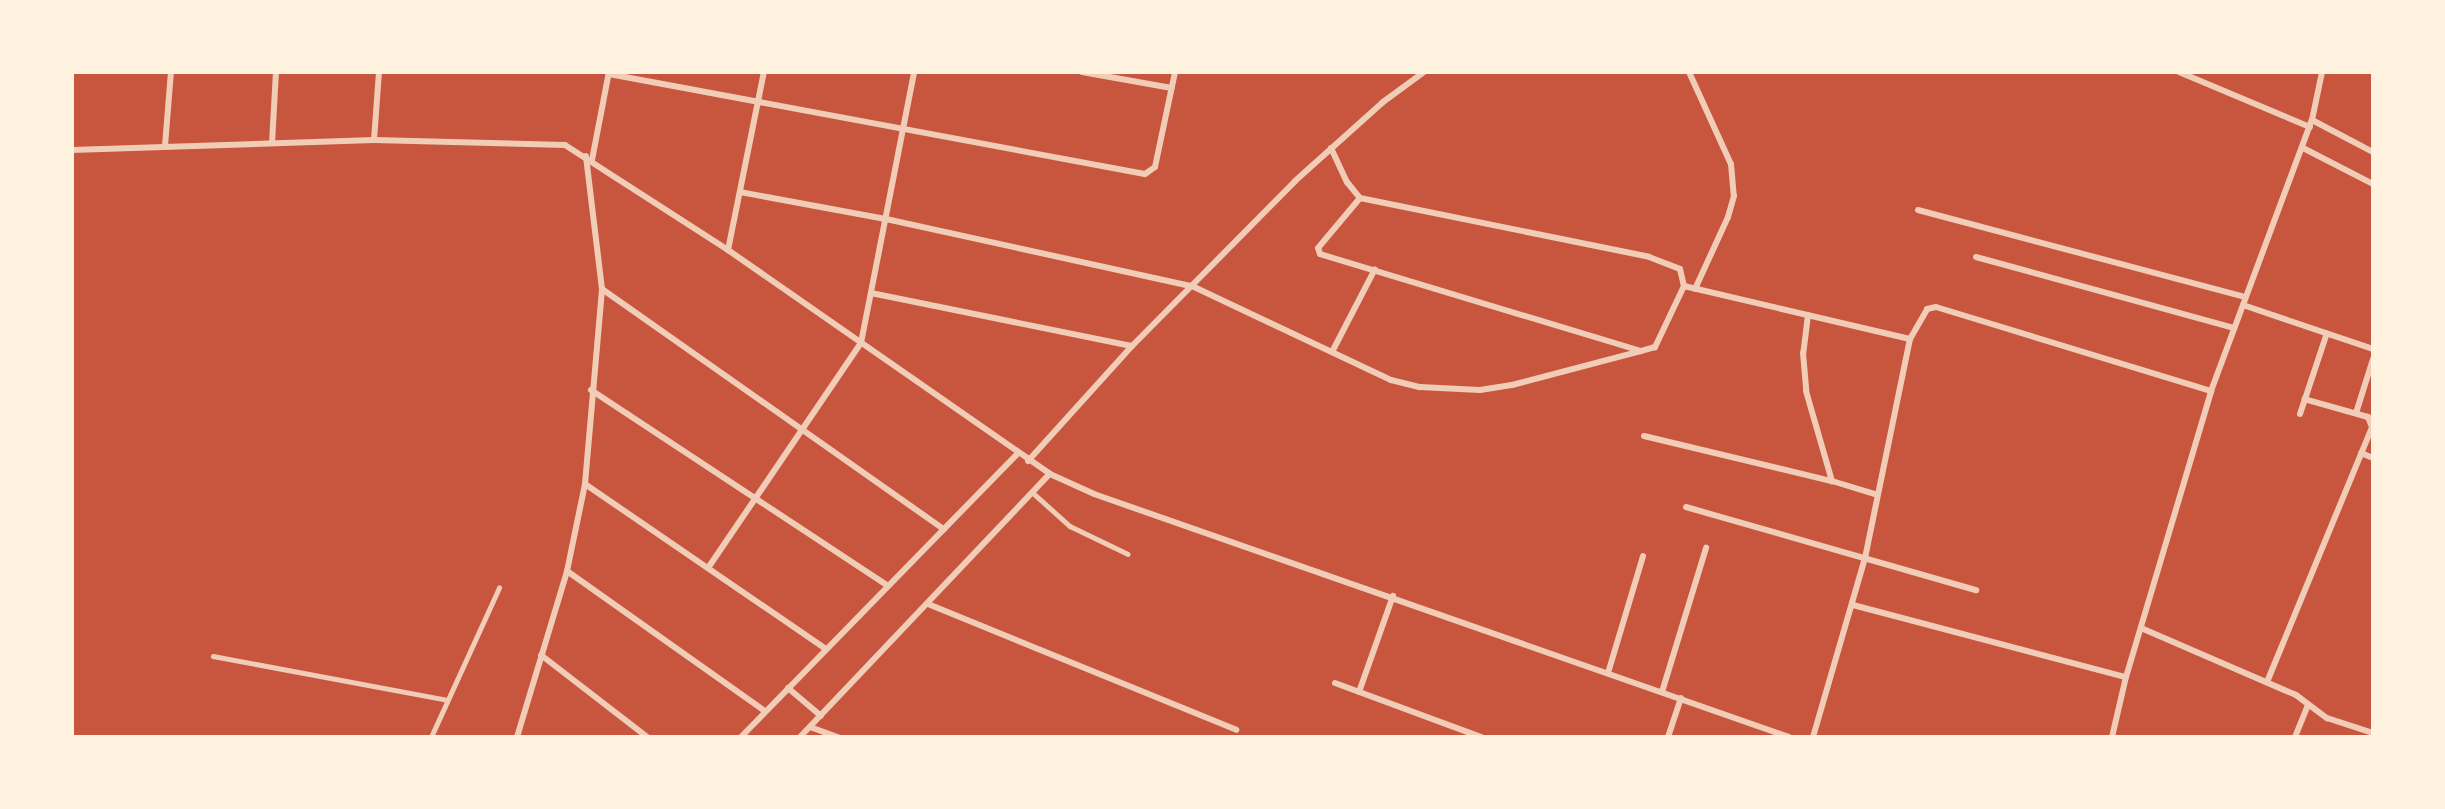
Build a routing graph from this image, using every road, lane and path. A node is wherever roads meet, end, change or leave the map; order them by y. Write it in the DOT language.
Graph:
graph roads {
  1 [pos="171,72"];
  2 [pos="276,72"];
  3 [pos="379,72"];
  4 [pos="764,72"];
  5 [pos="914,72"];
  6 [pos="1082,72"];
  7 [pos="1175,72"];
  8 [pos="1424,72"];
  9 [pos="1689,72"];
  10 [pos="2179,72"];
  11 [pos="2322,72"];
  12 [pos="609,73"];
  13 [pos="1172,88"];
  14 [pos="758,102"];
  15 [pos="2311,124"];
  16 [pos="903,129"];
  17 [pos="374,140"];
  18 [pos="272,143"];
  19 [pos="165,146"];
  20 [pos="2302,147"];
  21 [pos="1331,148"];
  22 [pos="72,150"];
  23 [pos="2373,152"];
  24 [pos="589,158"];
  25 [pos="2373,184"];
  26 [pos="740,192"];
  27 [pos="1360,198"];
  28 [pos="1918,210"];
  29 [pos="886,219"];
  30 [pos="728,250"];
  31 [pos="1976,257"];
  32 [pos="1375,269"];
  33 [pos="1192,286"];
  34 [pos="1684,286"];
  35 [pos="1695,288"];
  36 [pos="602,289"];
  37 [pos="871,293"];
  38 [pos="2246,297"];
  39 [pos="2243,305"];
  40 [pos="1808,315"];
  41 [pos="2234,328"];
  42 [pos="2327,333"];
  43 [pos="1910,339"];
  44 [pos="861,343"];
  45 [pos="1132,346"];
  46 [pos="2373,348"];
  47 [pos="1641,351"];
  48 [pos="1332,352"];
  49 [pos="2373,359"];
  50 [pos="591,390"];
  51 [pos="2211,391"];
  52 [pos="2304,399"];
  53 [pos="2356,413"];
  54 [pos="2300,414"];
  55 [pos="802,429"];
  56 [pos="1644,436"];
  57 [pos="2361,453"];
  58 [pos="1017,454"];
  59 [pos="2373,458"];
  60 [pos="1028,461"];
  61 [pos="1050,474"];
  62 [pos="1832,480"];
  63 [pos="585,484"];
  64 [pos="1032,492"];
  65 [pos="1875,494"];
  66 [pos="756,498"];
  67 [pos="1686,507"];
  68 [pos="944,529"];
  69 [pos="1706,548"];
  70 [pos="1128,554"];
  71 [pos="1643,556"];
  72 [pos="1865,558"];
  73 [pos="708,568"];
  74 [pos="567,571"];
  75 [pos="888,586"];
  76 [pos="499,588"];
  77 [pos="1976,590"];
  78 [pos="1393,596"];
  79 [pos="928,604"];
  80 [pos="1853,605"];
  81 [pos="2141,628"];
  82 [pos="826,649"];
  83 [pos="540,655"];
  84 [pos="213,656"];
  85 [pos="1608,673"];
  86 [pos="2126,677"];
  87 [pos="1335,682"];
  88 [pos="2266,682"];
  89 [pos="788,688"];
  90 [pos="1359,692"];
  91 [pos="1662,692"];
  92 [pos="1680,698"];
  93 [pos="447,700"];
  94 [pos="2308,704"];
  95 [pos="765,711"];
  96 [pos="821,716"];
  97 [pos="810,727"];
  98 [pos="1236,730"];
  99 [pos="2373,733"];
  100 [pos="431,737"];
  101 [pos="517,737"];
  102 [pos="647,737"];
  103 [pos="741,737"];
  104 [pos="800,737"];
  105 [pos="838,737"];
  106 [pos="1481,737"];
  107 [pos="1668,737"];
  108 [pos="1789,737"];
  109 [pos="1813,737"];
  110 [pos="2112,737"];
  111 [pos="2295,737"];
  1 -- 19 [label="street"];
  2 -- 18 [label="street"];
  3 -- 17 [label="street"];
  4 -- 14 [label="street"];
  5 -- 16 [label="street"];
  6 -- 13 [label="street"];
  7 -- 13 [label="street"];
  8 -- 21 [label="street"];
  9 -- 35 [label="street"];
  10 -- 15 [label="street"];
  11 -- 15 [label="street"];
  12 -- 14 [label="street"];
  12 -- 24 [label="street"];
  13 -- 16 [label="street"];
  14 -- 16 [label="street"];
  14 -- 26 [label="street"];
  15 -- 20 [label="street"];
  15 -- 23 [label="street"];
  16 -- 29 [label="street"];
  17 -- 18 [label="street"];
  17 -- 24 [label="street"];
  18 -- 19 [label="street"];
  19 -- 22 [label="street"];
  20 -- 25 [label="street"];
  20 -- 38 [label="street"];
  21 -- 27 [label="street"];
  21 -- 33 [label="street"];
  24 -- 30 [label="street"];
  24 -- 36 [label="street"];
  26 -- 29 [label="street"];
  26 -- 30 [label="street"];
  27 -- 32 [label="street"];
  27 -- 34 [label="street"];
  28 -- 38 [label="street"];
  29 -- 33 [label="street"];
  29 -- 37 [label="street"];
  30 -- 44 [label="street"];
  31 -- 41 [label="street"];
  32 -- 47 [label="street"];
  32 -- 48 [label="street"];
  33 -- 45 [label="street"];
  33 -- 48 [label="street"];
  34 -- 35 [label="street"];
  34 -- 47 [label="street"];
  35 -- 40 [label="street"];
  36 -- 50 [label="street"];
  36 -- 55 [label="street"];
  37 -- 44 [label="street"];
  37 -- 45 [label="street"];
  38 -- 39 [label="street"];
  39 -- 41 [label="street"];
  39 -- 42 [label="street"];
  40 -- 43 [label="street"];
  40 -- 62 [label="street"];
  41 -- 51 [label="street"];
  42 -- 46 [label="street"];
  42 -- 52 [label="street"];
  43 -- 51 [label="street"];
  43 -- 65 [label="street"];
  44 -- 55 [label="street"];
  44 -- 58 [label="street"];
  45 -- 60 [label="street"];
  47 -- 48 [label="street"];
  49 -- 53 [label="street"];
  50 -- 63 [label="street"];
  50 -- 66 [label="street"];
  51 -- 81 [label="street"];
  52 -- 53 [label="street"];
  52 -- 54 [label="street"];
  53 -- 57 [label="street"];
  55 -- 66 [label="street"];
  55 -- 68 [label="street"];
  56 -- 62 [label="street"];
  57 -- 59 [label="street"];
  57 -- 88 [label="street"];
  58 -- 60 [label="street"];
  58 -- 68 [label="street"];
  60 -- 61 [label="street"];
  61 -- 64 [label="street"];
  61 -- 78 [label="street"];
  62 -- 65 [label="street"];
  63 -- 73 [label="street"];
  63 -- 74 [label="street"];
  64 -- 70 [label="lane"];
  64 -- 79 [label="street"];
  65 -- 72 [label="street"];
  66 -- 73 [label="street"];
  66 -- 75 [label="street"];
  67 -- 72 [label="street"];
  68 -- 75 [label="street"];
  69 -- 91 [label="street"];
  71 -- 85 [label="street"];
  72 -- 77 [label="street"];
  72 -- 80 [label="street"];
  73 -- 82 [label="street"];
  74 -- 83 [label="street"];
  74 -- 95 [label="street"];
  75 -- 82 [label="street"];
  76 -- 93 [label="lane"];
  78 -- 85 [label="street"];
  78 -- 90 [label="street"];
  79 -- 96 [label="street"];
  79 -- 98 [label="street"];
  80 -- 86 [label="street"];
  80 -- 109 [label="street"];
  81 -- 86 [label="street"];
  81 -- 88 [label="street"];
  82 -- 89 [label="street"];
  83 -- 101 [label="street"];
  83 -- 102 [label="street"];
  84 -- 93 [label="lane"];
  85 -- 91 [label="street"];
  86 -- 110 [label="street"];
  87 -- 90 [label="street"];
  88 -- 94 [label="street"];
  89 -- 95 [label="street"];
  89 -- 96 [label="street"];
  90 -- 106 [label="street"];
  91 -- 92 [label="street"];
  92 -- 107 [label="street"];
  92 -- 108 [label="street"];
  93 -- 100 [label="lane"];
  94 -- 99 [label="street"];
  94 -- 111 [label="street"];
  95 -- 103 [label="street"];
  96 -- 97 [label="street"];
  97 -- 104 [label="street"];
  97 -- 105 [label="street"];
}
